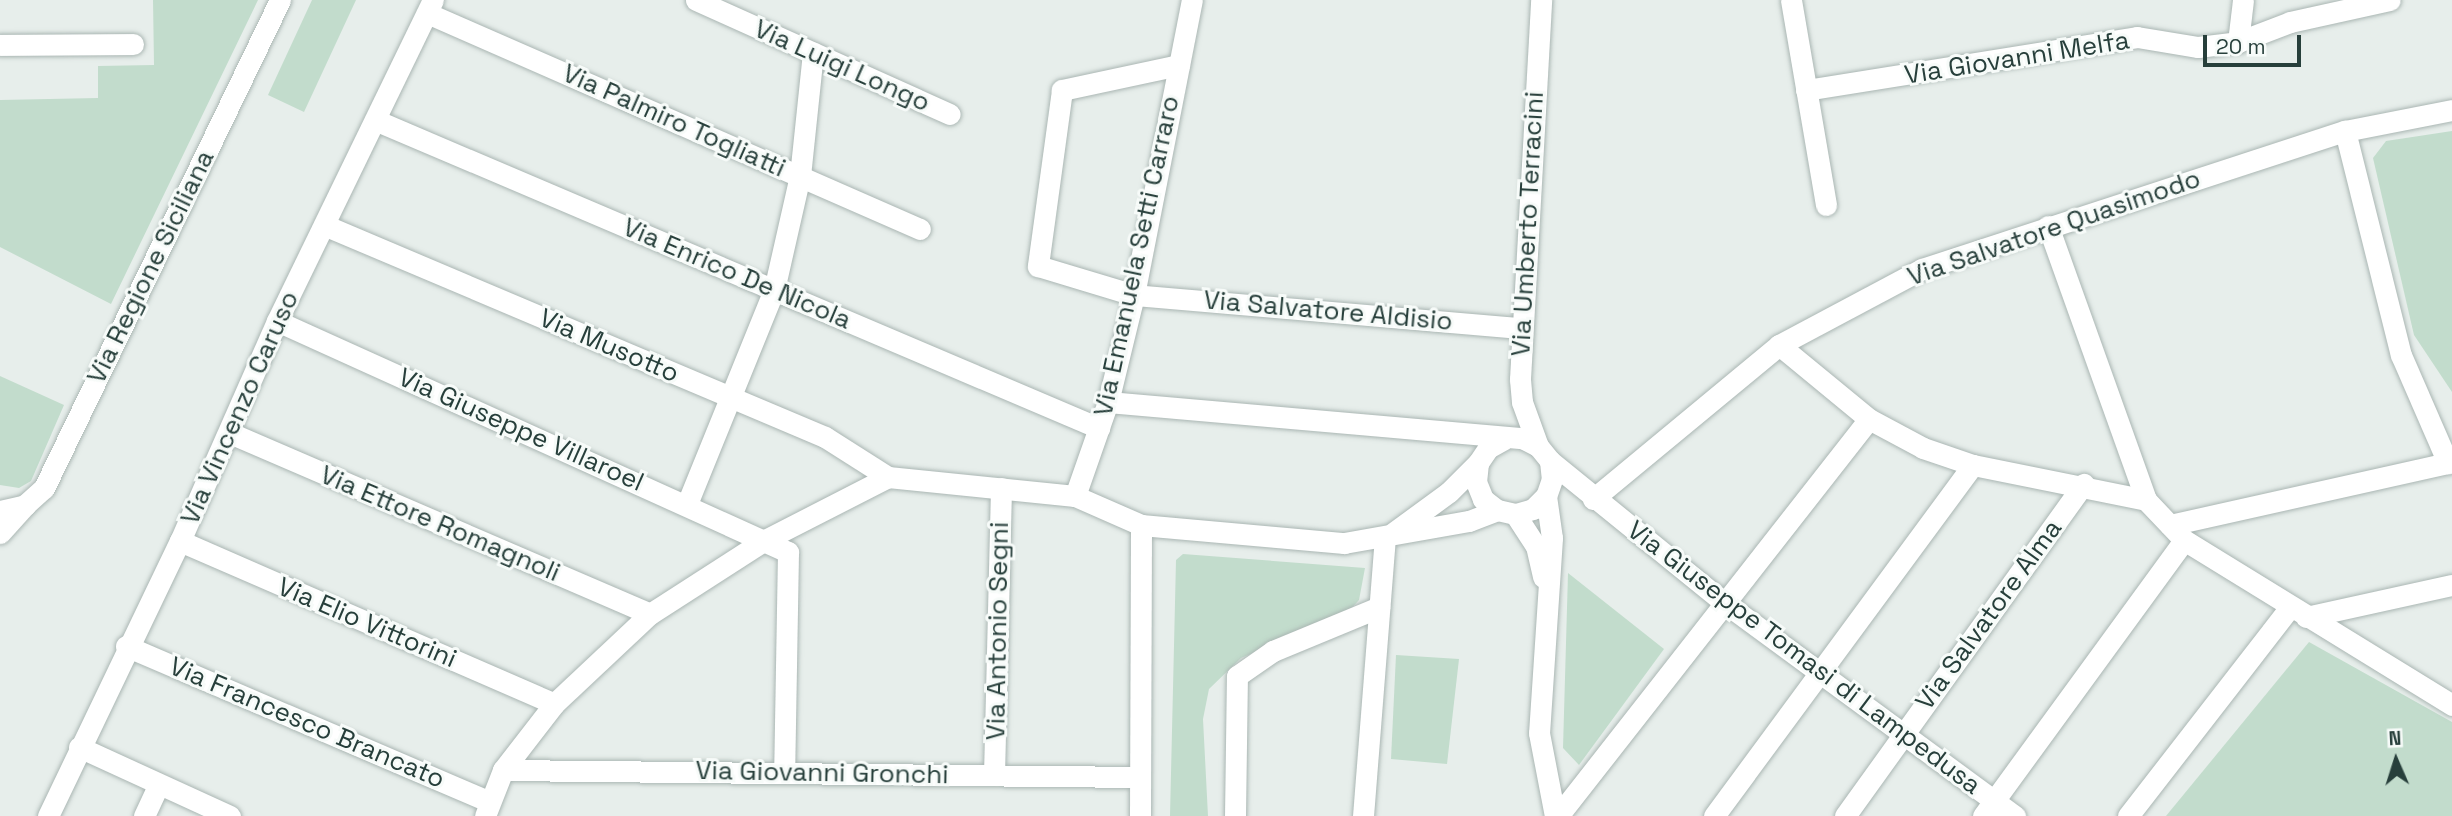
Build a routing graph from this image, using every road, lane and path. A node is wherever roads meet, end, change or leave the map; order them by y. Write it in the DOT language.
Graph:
graph roads {
  1 [pos="280,0"];
  2 [pos="696,0"];
  3 [pos="1192,0"];
  4 [pos="1541,0"];
  5 [pos="1791,0"];
  6 [pos="2243,0"];
  7 [pos="2390,0"];
  8 [pos="430,6"];
  9 [pos="2238,41"];
  10 [pos="133,44"];
  11 [pos="0,45"];
  12 [pos="813,52"];
  13 [pos="1179,65"];
  14 [pos="1806,90"];
  15 [pos="2452,110"];
  16 [pos="950,114"];
  17 [pos="375,120"];
  18 [pos="2345,131"];
  19 [pos="800,176"];
  20 [pos="1826,205"];
  21 [pos="324,225"];
  22 [pos="2048,226"];
  23 [pos="920,229"];
  24 [pos="774,290"];
  25 [pos="1134,295"];
  26 [pos="277,321"];
  27 [pos="1522,328"];
  28 [pos="1779,345"];
  29 [pos="730,397"];
  30 [pos="1108,402"];
  31 [pos="1869,419"];
  32 [pos="1099,428"];
  33 [pos="230,433"];
  34 [pos="1504,439"];
  35 [pos="1544,453"];
  36 [pos="2450,462"];
  37 [pos="1478,463"];
  38 [pos="1973,464"];
  39 [pos="888,477"];
  40 [pos="2084,484"];
  41 [pos="1001,488"];
  42 [pos="1548,491"];
  43 [pos="1075,496"];
  44 [pos="1593,499"];
  45 [pos="2146,500"];
  46 [pos="687,504"];
  47 [pos="25,505"];
  48 [pos="0,510"];
  49 [pos="1506,512"];
  50 [pos="1141,525"];
  51 [pos="2177,532"];
  52 [pos="0,533"];
  53 [pos="1385,538"];
  54 [pos="765,540"];
  55 [pos="180,541"];
  56 [pos="2452,585"];
  57 [pos="1547,593"];
  58 [pos="1725,603"];
  59 [pos="1379,607"];
  60 [pos="2298,612"];
  61 [pos="650,614"];
  62 [pos="126,646"];
  63 [pos="1818,670"];
  64 [pos="554,704"];
  65 [pos="2452,705"];
  66 [pos="1903,734"];
  67 [pos="79,747"];
  68 [pos="503,770"];
  69 [pos="784,773"];
  70 [pos="995,775"];
  71 [pos="1140,777"];
  72 [pos="159,784"];
  73 [pos="486,808"];
  74 [pos="1989,808"];
  75 [pos="48,816"];
  76 [pos="144,816"];
  77 [pos="230,816"];
  78 [pos="1140,816"];
  79 [pos="1235,816"];
  80 [pos="1363,816"];
  81 [pos="1556,816"];
  82 [pos="1714,816"];
  83 [pos="1845,816"];
  84 [pos="2015,816"];
  85 [pos="2128,816"];
  1 -- 47 [label="street, Via Regione Siciliana"];
  2 -- 12 [label="street, Via Luigi Longo"];
  3 -- 13 [label="street, Via Emanuela Setti Carraro"];
  4 -- 27 [label="street, Via Umberto Terracini"];
  5 -- 14 [label="street"];
  6 -- 9 [label="street"];
  7 -- 9 [label="street, Via Giovanni Melfa"];
  8 -- 17 [label="street, Via Vincenzo Caruso"];
  8 -- 19 [label="street, Via Palmiro Togliatti"];
  9 -- 14 [label="street, Via Giovanni Melfa"];
  10 -- 11 [label="street"];
  12 -- 16 [label="street, Via Luigi Longo"];
  12 -- 19 [label="street"];
  13 -- 25 [label="street, Via Emanuela Setti Carraro"];
  13 -- 25 [label="street, Via Salvatore Aldisio"];
  14 -- 20 [label="street"];
  15 -- 18 [label="street, Via Salvatore Quasimodo"];
  17 -- 21 [label="street, Via Vincenzo Caruso"];
  17 -- 24 [label="street, Via Enrico De Nicola"];
  18 -- 22 [label="street, Via Salvatore Quasimodo"];
  18 -- 36 [label="street"];
  19 -- 23 [label="street, Via Palmiro Togliatti"];
  19 -- 24 [label="street"];
  21 -- 26 [label="street, Via Vincenzo Caruso"];
  21 -- 29 [label="street, Via Musotto"];
  22 -- 28 [label="street, Via Salvatore Quasimodo"];
  22 -- 45 [label="street"];
  24 -- 29 [label="street"];
  24 -- 32 [label="street, Via Enrico De Nicola"];
  25 -- 27 [label="street, Via Salvatore Aldisio"];
  25 -- 30 [label="street, Via Emanuela Setti Carraro"];
  26 -- 33 [label="street, Via Vincenzo Caruso"];
  26 -- 46 [label="street, Via Giuseppe Villaroel"];
  27 -- 35 [label="street, Via Umberto Terracini"];
  28 -- 31 [label="street"];
  28 -- 44 [label="street, Via Salvatore Quasimodo"];
  29 -- 39 [label="street, Via Musotto"];
  29 -- 46 [label="street"];
  30 -- 32 [label="street, Via Emanuela Setti Carraro"];
  30 -- 34 [label="street"];
  31 -- 38 [label="street"];
  31 -- 58 [label="street"];
  32 -- 43 [label="street, Via Emanuela Setti Carraro"];
  33 -- 55 [label="street, Via Vincenzo Caruso"];
  33 -- 61 [label="street, Via Ettore Romagnoli"];
  34 -- 35 [label="street"];
  34 -- 37 [label="street"];
  35 -- 42 [label="street"];
  35 -- 44 [label="street, Via Giuseppe Tomasi di Lampedusa"];
  36 -- 51 [label="street"];
  37 -- 49 [label="street"];
  37 -- 53 [label="street"];
  38 -- 40 [label="street"];
  38 -- 63 [label="street"];
  39 -- 41 [label="street"];
  39 -- 54 [label="street"];
  40 -- 45 [label="street"];
  40 -- 66 [label="street, Via Salvatore Alma"];
  41 -- 43 [label="street"];
  41 -- 70 [label="street, Via Antonio Segni"];
  42 -- 44 [label="street"];
  42 -- 49 [label="street"];
  42 -- 57 [label="street"];
  43 -- 50 [label="street"];
  44 -- 58 [label="street, Via Giuseppe Tomasi di Lampedusa"];
  45 -- 51 [label="street"];
  46 -- 54 [label="street, Via Giuseppe Villaroel"];
  47 -- 48 [label="street"];
  47 -- 52 [label="street, Via Regione Siciliana"];
  49 -- 53 [label="street"];
  49 -- 57 [label="street"];
  50 -- 53 [label="street"];
  50 -- 71 [label="street"];
  51 -- 60 [label="street"];
  51 -- 74 [label="street"];
  53 -- 59 [label="street"];
  54 -- 61 [label="street"];
  54 -- 69 [label="street, Via Giuseppe Villaroel"];
  55 -- 62 [label="street, Via Vincenzo Caruso"];
  55 -- 64 [label="street, Via Elio Vittorini"];
  56 -- 60 [label="street"];
  57 -- 81 [label="street"];
  58 -- 63 [label="street, Via Giuseppe Tomasi di Lampedusa"];
  58 -- 81 [label="street"];
  59 -- 79 [label="street"];
  59 -- 80 [label="street"];
  60 -- 65 [label="street"];
  60 -- 85 [label="street"];
  61 -- 64 [label="street"];
  62 -- 67 [label="street, Via Vincenzo Caruso"];
  62 -- 73 [label="street, Via Francesco Brancato"];
  63 -- 66 [label="street, Via Giuseppe Tomasi di Lampedusa"];
  63 -- 82 [label="street"];
  64 -- 68 [label="street"];
  66 -- 74 [label="street, Via Giuseppe Tomasi di Lampedusa"];
  66 -- 83 [label="street, Via Salvatore Alma"];
  67 -- 72 [label="street"];
  67 -- 75 [label="street, Via Vincenzo Caruso"];
  68 -- 69 [label="street, Via Giovanni Gronchi"];
  68 -- 73 [label="street"];
  69 -- 70 [label="street, Via Giovanni Gronchi"];
  70 -- 71 [label="street, Via Giovanni Gronchi"];
  71 -- 78 [label="street"];
  72 -- 76 [label="street"];
  72 -- 77 [label="street"];
  74 -- 84 [label="street, Via Giuseppe Tomasi di Lampedusa"];
}
